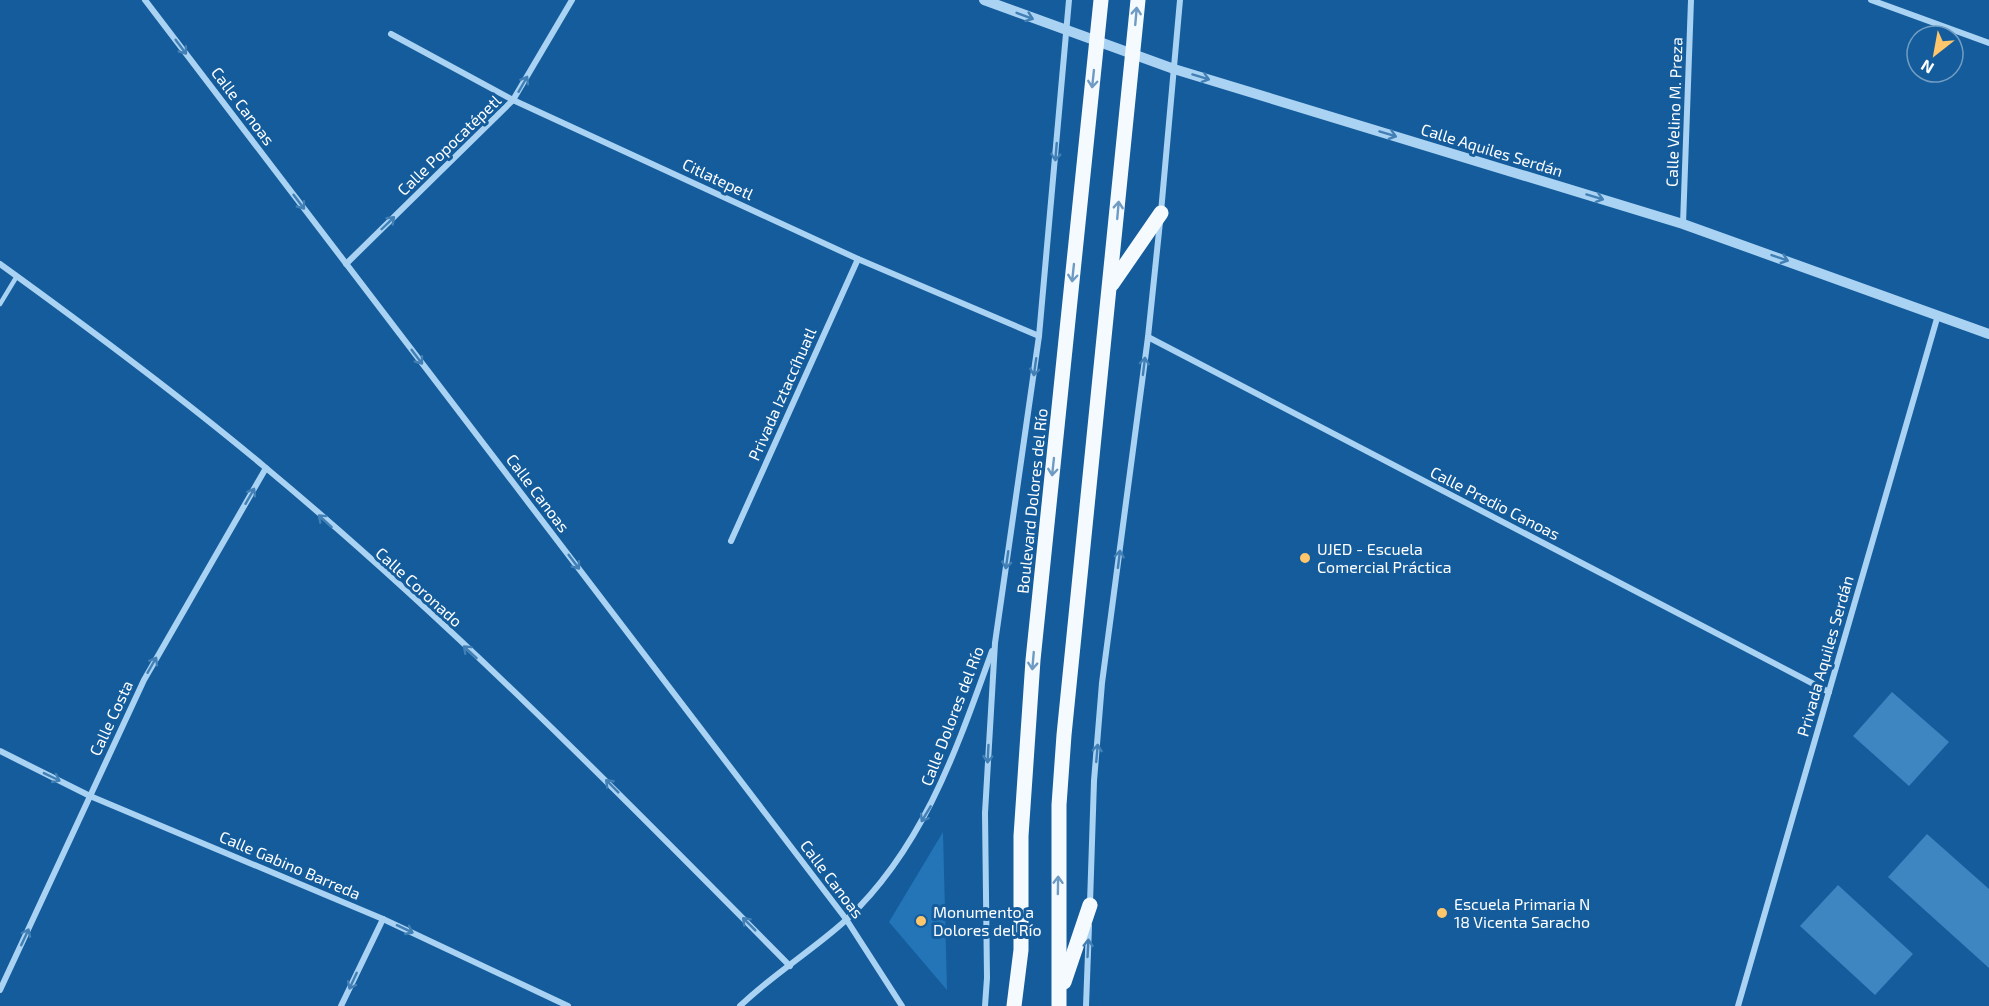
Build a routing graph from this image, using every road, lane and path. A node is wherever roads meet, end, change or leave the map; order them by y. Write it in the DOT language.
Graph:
graph roads {
  1 [pos="145,0"];
  2 [pos="572,0"];
  3 [pos="984,0"];
  4 [pos="1069,0"];
  5 [pos="1101,0"];
  6 [pos="1138,0"];
  7 [pos="1180,0"];
  8 [pos="1691,0"];
  9 [pos="1870,0"];
  10 [pos="1066,31"];
  11 [pos="391,34"];
  12 [pos="1097,42"];
  13 [pos="1989,43"];
  14 [pos="1132,54"];
  15 [pos="1174,69"];
  16 [pos="513,100"];
  17 [pos="1161,213"];
  18 [pos="1683,224"];
  19 [pos="858,259"];
  20 [pos="0,264"];
  21 [pos="346,264"];
  22 [pos="17,276"];
  23 [pos="1111,287"];
  24 [pos="0,304"];
  25 [pos="1938,314"];
  26 [pos="1989,334"];
  27 [pos="1039,336"];
  28 [pos="1148,338"];
  29 [pos="266,468"];
  30 [pos="731,541"];
  31 [pos="995,643"];
  32 [pos="1829,692"];
  33 [pos="0,751"];
  34 [pos="90,796"];
  35 [pos="1090,905"];
  36 [pos="383,919"];
  37 [pos="846,919"];
  38 [pos="790,966"];
  39 [pos="0,990"];
  40 [pos="1060,1000"];
  41 [pos="341,1006"];
  42 [pos="568,1006"];
  43 [pos="740,1006"];
  44 [pos="902,1006"];
  45 [pos="985,1006"];
  46 [pos="1014,1006"];
  47 [pos="1086,1006"];
  48 [pos="1738,1006"];
  1 -- 21 [label="street, Calle Canoas, one-way"];
  16 -- 2 [label="street, Calle Popocatépetl, one-way"];
  3 -- 10 [label="street, Calle Aquiles Serdán, one-way"];
  4 -- 10 [label="street"];
  5 -- 12 [label="main road, Boulevard Dolores del Río"];
  14 -- 6 [label="main road, one-way"];
  7 -- 15 [label="street"];
  8 -- 18 [label="street, Calle Velino M. Preza"];
  9 -- 13 [label="street"];
  10 -- 12 [label="street, Calle Aquiles Serdán"];
  10 -- 27 [label="street, one-way"];
  11 -- 16 [label="street, Citlatepetl"];
  12 -- 14 [label="street, Calle Aquiles Serdán"];
  12 -- 46 [label="main road, Boulevard Dolores del Río, one-way"];
  14 -- 15 [label="street, Calle Aquiles Serdán"];
  23 -- 14 [label="main road, one-way"];
  15 -- 17 [label="street"];
  15 -- 18 [label="street, Calle Aquiles Serdán, one-way"];
  16 -- 19 [label="street, Citlatepetl"];
  21 -- 16 [label="street, Calle Popocatépetl, one-way"];
  17 -- 23 [label="main road"];
  17 -- 28 [label="street"];
  18 -- 25 [label="street, Calle Aquiles Serdán, one-way"];
  19 -- 27 [label="street, Citlatepetl"];
  19 -- 30 [label="street, Privada Iztaccíhuatl"];
  20 -- 22 [label="street, Calle Coronado"];
  21 -- 37 [label="street, Calle Canoas, one-way"];
  22 -- 24 [label="lane"];
  22 -- 29 [label="street, Calle Coronado"];
  40 -- 23 [label="main road, one-way"];
  25 -- 26 [label="street, Calle Aquiles Serdán"];
  25 -- 32 [label="street, Privada Aquiles Serdán"];
  27 -- 31 [label="street, one-way"];
  28 -- 32 [label="street, Calle Predio Canoas"];
  35 -- 28 [label="street, one-way"];
  34 -- 29 [label="street, Calle Costa, one-way"];
  38 -- 29 [label="street, Calle Coronado, one-way"];
  31 -- 37 [label="street, Calle Dolores del Río, one-way"];
  31 -- 45 [label="street, one-way"];
  32 -- 48 [label="street, Privada Aquiles Serdán"];
  33 -- 34 [label="street, Calle Gabino Barreda, one-way"];
  34 -- 36 [label="street, Calle Gabino Barreda"];
  39 -- 34 [label="street, Calle Costa, one-way"];
  35 -- 40 [label="main road"];
  47 -- 35 [label="street, one-way"];
  36 -- 41 [label="street, one-way"];
  36 -- 42 [label="street, Calle Gabino Barreda, one-way"];
  37 -- 38 [label="street, Calle Dolores del Río"];
  37 -- 44 [label="street, Calle Canoas"];
  38 -- 43 [label="street, Calle Dolores del Río"];
}
